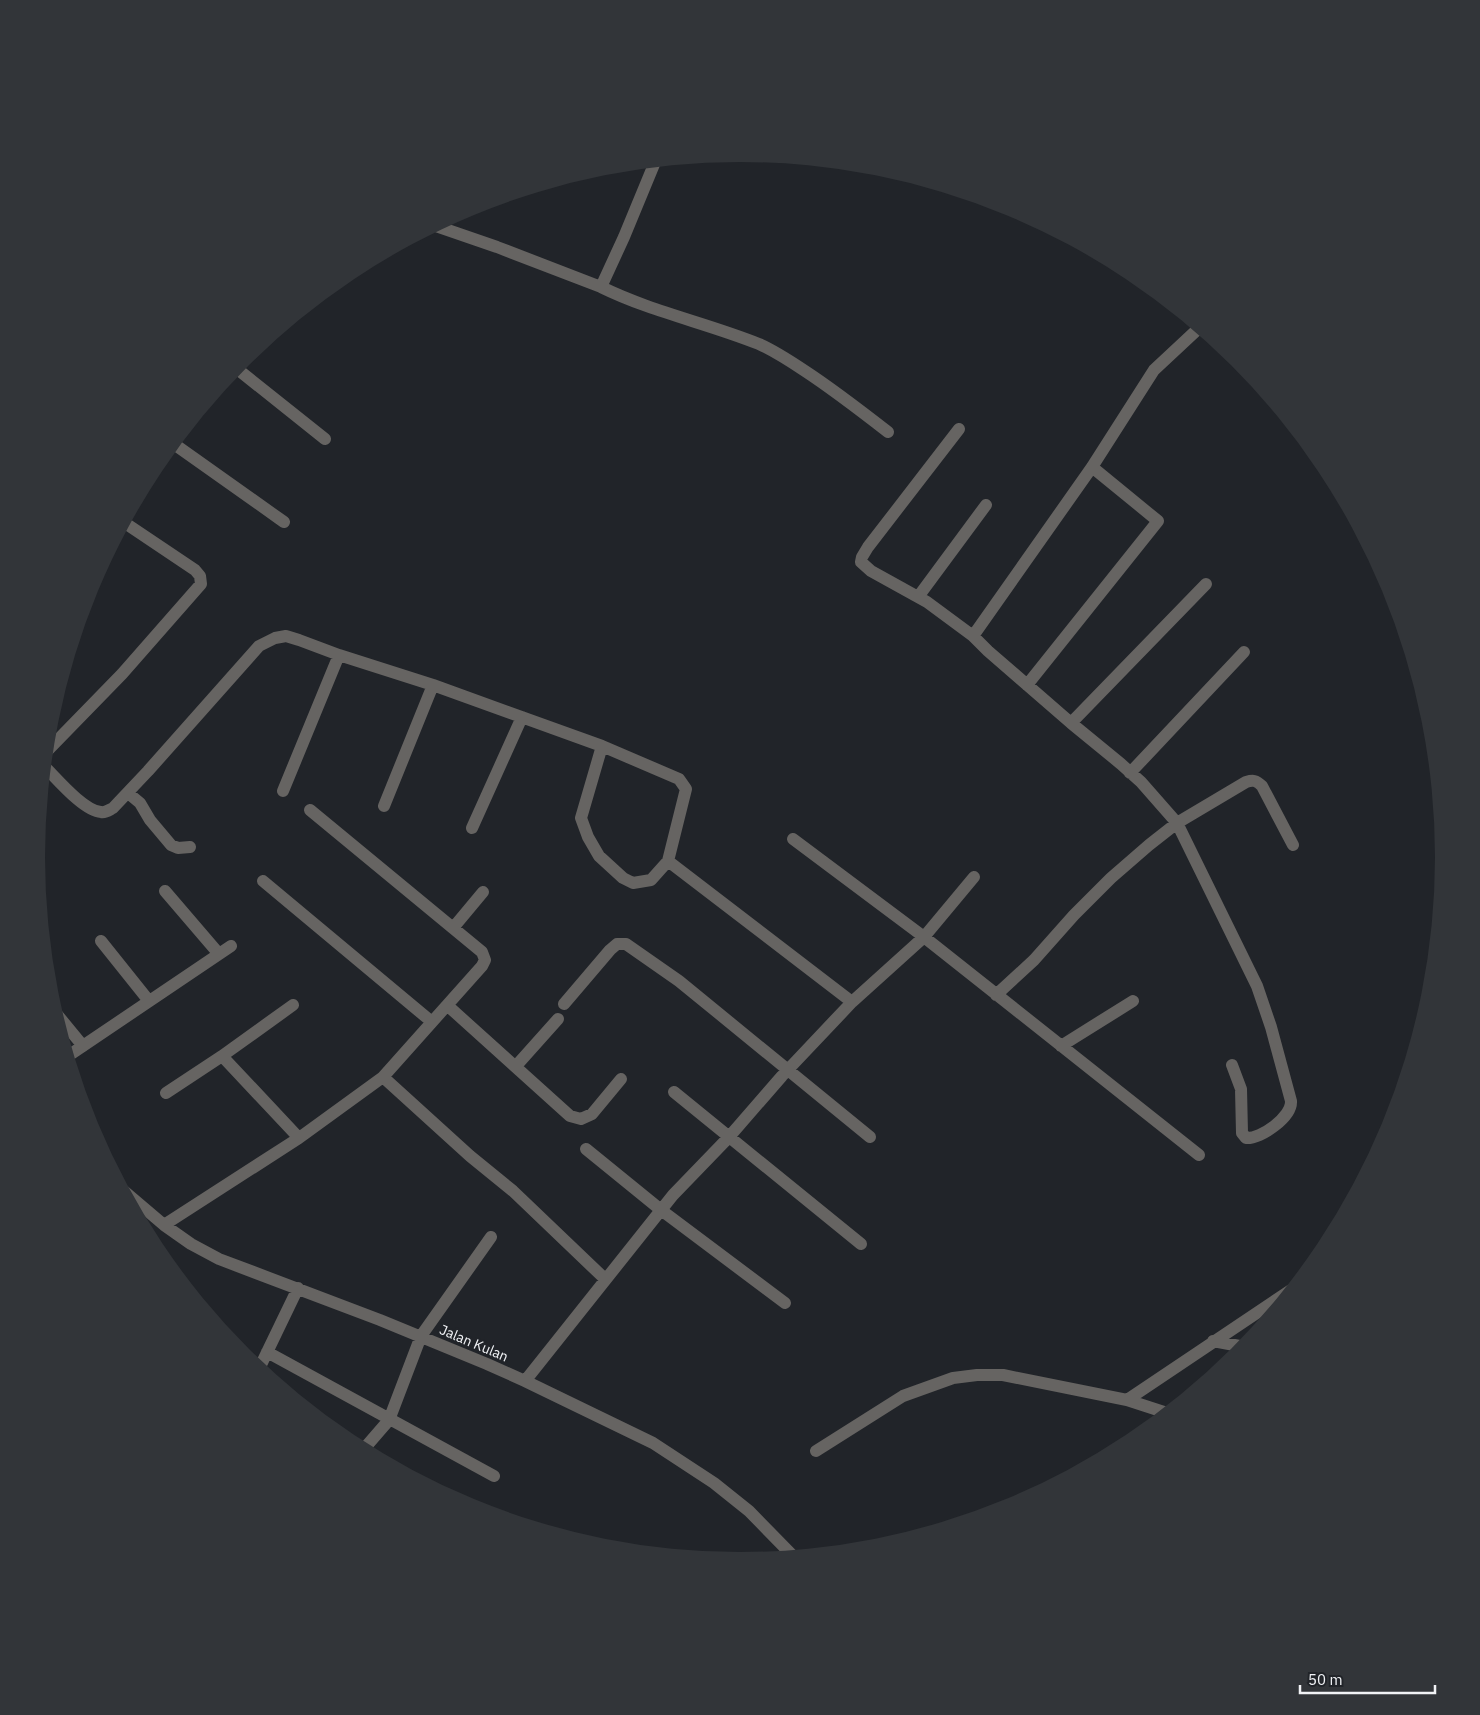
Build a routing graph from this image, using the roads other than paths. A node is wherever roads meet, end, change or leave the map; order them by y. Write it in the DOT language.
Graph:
graph roads {
  1 [pos="653,168"];
  2 [pos="444,229"];
  3 [pos="601,287"];
  4 [pos="1195,332"];
  5 [pos="242,373"];
  6 [pos="959,429"];
  7 [pos="888,432"];
  8 [pos="326,439"];
  9 [pos="179,448"];
  10 [pos="1092,467"];
  11 [pos="986,505"];
  12 [pos="284,522"];
  13 [pos="130,526"];
  14 [pos="1206,584"];
  15 [pos="918,597"];
  16 [pos="973,636"];
  17 [pos="1244,652"];
  18 [pos="339,655"];
  19 [pos="434,684"];
  20 [pos="1027,685"];
  21 [pos="522,717"];
  22 [pos="1071,723"];
  23 [pos="55,743"];
  24 [pos="602,746"];
  25 [pos="50,772"];
  26 [pos="1130,773"];
  27 [pos="283,791"];
  28 [pos="128,793"];
  29 [pos="384,806"];
  30 [pos="310,810"];
  31 [pos="1177,823"];
  32 [pos="472,828"];
  33 [pos="793,839"];
  34 [pos="1293,844"];
  35 [pos="190,847"];
  36 [pos="668,861"];
  37 [pos="974,876"];
  38 [pos="263,882"];
  39 [pos="165,890"];
  40 [pos="483,892"];
  41 [pos="454,928"];
  42 [pos="924,937"];
  43 [pos="101,941"];
  44 [pos="231,946"];
  45 [pos="219,954"];
  46 [pos="996,995"];
  47 [pos="149,1001"];
  48 [pos="1133,1001"];
  49 [pos="852,1002"];
  50 [pos="564,1004"];
  51 [pos="293,1005"];
  52 [pos="448,1006"];
  53 [pos="558,1019"];
  54 [pos="432,1022"];
  55 [pos="66,1026"];
  56 [pos="83,1046"];
  57 [pos="1061,1046"];
  58 [pos="74,1052"];
  59 [pos="222,1056"];
  60 [pos="1232,1065"];
  61 [pos="516,1066"];
  62 [pos="789,1069"];
  63 [pos="383,1077"];
  64 [pos="621,1079"];
  65 [pos="674,1092"];
  66 [pos="166,1093"];
  67 [pos="729,1137"];
  68 [pos="870,1137"];
  69 [pos="299,1138"];
  70 [pos="586,1149"];
  71 [pos="1199,1155"];
  72 [pos="136,1201"];
  73 [pos="661,1210"];
  74 [pos="164,1225"];
  75 [pos="492,1237"];
  76 [pos="861,1244"];
  77 [pos="605,1280"];
  78 [pos="298,1288"];
  79 [pos="1275,1301"];
  80 [pos="785,1303"];
  81 [pos="421,1336"];
  82 [pos="1213,1341"];
  83 [pos="1235,1345"];
  84 [pos="267,1352"];
  85 [pos="262,1361"];
  86 [pos="526,1381"];
  87 [pos="1127,1400"];
  88 [pos="1160,1411"];
  89 [pos="389,1420"];
  90 [pos="368,1444"];
  91 [pos="816,1451"];
  92 [pos="494,1476"];
  93 [pos="788,1551"];
  1 -- 3 [label="street"];
  2 -- 3 [label="street"];
  3 -- 7 [label="street"];
  4 -- 10 [label="street"];
  5 -- 8 [label="street"];
  6 -- 15 [label="street"];
  9 -- 12 [label="street"];
  10 -- 16 [label="street"];
  10 -- 20 [label="street"];
  11 -- 15 [label="street"];
  13 -- 23 [label="street"];
  14 -- 22 [label="street"];
  15 -- 16 [label="street"];
  16 -- 20 [label="street"];
  17 -- 26 [label="street"];
  18 -- 19 [label="street"];
  18 -- 27 [label="street"];
  18 -- 28 [label="street"];
  19 -- 21 [label="street"];
  19 -- 29 [label="street"];
  20 -- 22 [label="street"];
  21 -- 24 [label="street"];
  21 -- 32 [label="street"];
  22 -- 26 [label="street"];
  24 -- 36 [label="street"];
  24 -- 36 [label="street"];
  25 -- 28 [label="street"];
  26 -- 31 [label="street"];
  28 -- 35 [label="street"];
  30 -- 41 [label="street"];
  31 -- 34 [label="street"];
  31 -- 46 [label="street"];
  31 -- 60 [label="street"];
  33 -- 42 [label="street"];
  36 -- 49 [label="street"];
  37 -- 42 [label="street"];
  38 -- 54 [label="street"];
  39 -- 45 [label="street"];
  40 -- 41 [label="street"];
  41 -- 52 [label="street"];
  42 -- 46 [label="street"];
  42 -- 49 [label="street"];
  43 -- 47 [label="street"];
  44 -- 45 [label="street"];
  45 -- 47 [label="street"];
  46 -- 57 [label="street"];
  47 -- 56 [label="street"];
  48 -- 57 [label="street"];
  49 -- 62 [label="street"];
  50 -- 62 [label="street"];
  51 -- 59 [label="street"];
  52 -- 54 [label="street"];
  52 -- 61 [label="street"];
  53 -- 61 [label="street"];
  54 -- 63 [label="street"];
  55 -- 56 [label="street"];
  56 -- 58 [label="street"];
  57 -- 71 [label="street"];
  59 -- 66 [label="street"];
  59 -- 69 [label="street"];
  61 -- 64 [label="street"];
  62 -- 67 [label="street"];
  62 -- 68 [label="street"];
  63 -- 69 [label="street"];
  63 -- 77 [label="street"];
  65 -- 67 [label="street"];
  67 -- 73 [label="street"];
  67 -- 76 [label="street"];
  69 -- 74 [label="street"];
  70 -- 73 [label="street"];
  72 -- 74 [label="street, Jalan Kulan"];
  73 -- 77 [label="street"];
  73 -- 80 [label="street"];
  74 -- 78 [label="street, Jalan Kulan"];
  75 -- 81 [label="street"];
  77 -- 86 [label="street"];
  78 -- 81 [label="street, Jalan Kulan"];
  78 -- 84 [label="street"];
  79 -- 82 [label="street"];
  81 -- 86 [label="street, Jalan Kulan"];
  81 -- 89 [label="street"];
  82 -- 83 [label="street"];
  82 -- 87 [label="street"];
  84 -- 85 [label="street"];
  84 -- 89 [label="street"];
  86 -- 93 [label="street, Jalan Kulan"];
  87 -- 88 [label="street"];
  87 -- 91 [label="street"];
  89 -- 90 [label="street"];
  89 -- 92 [label="street"];
}
